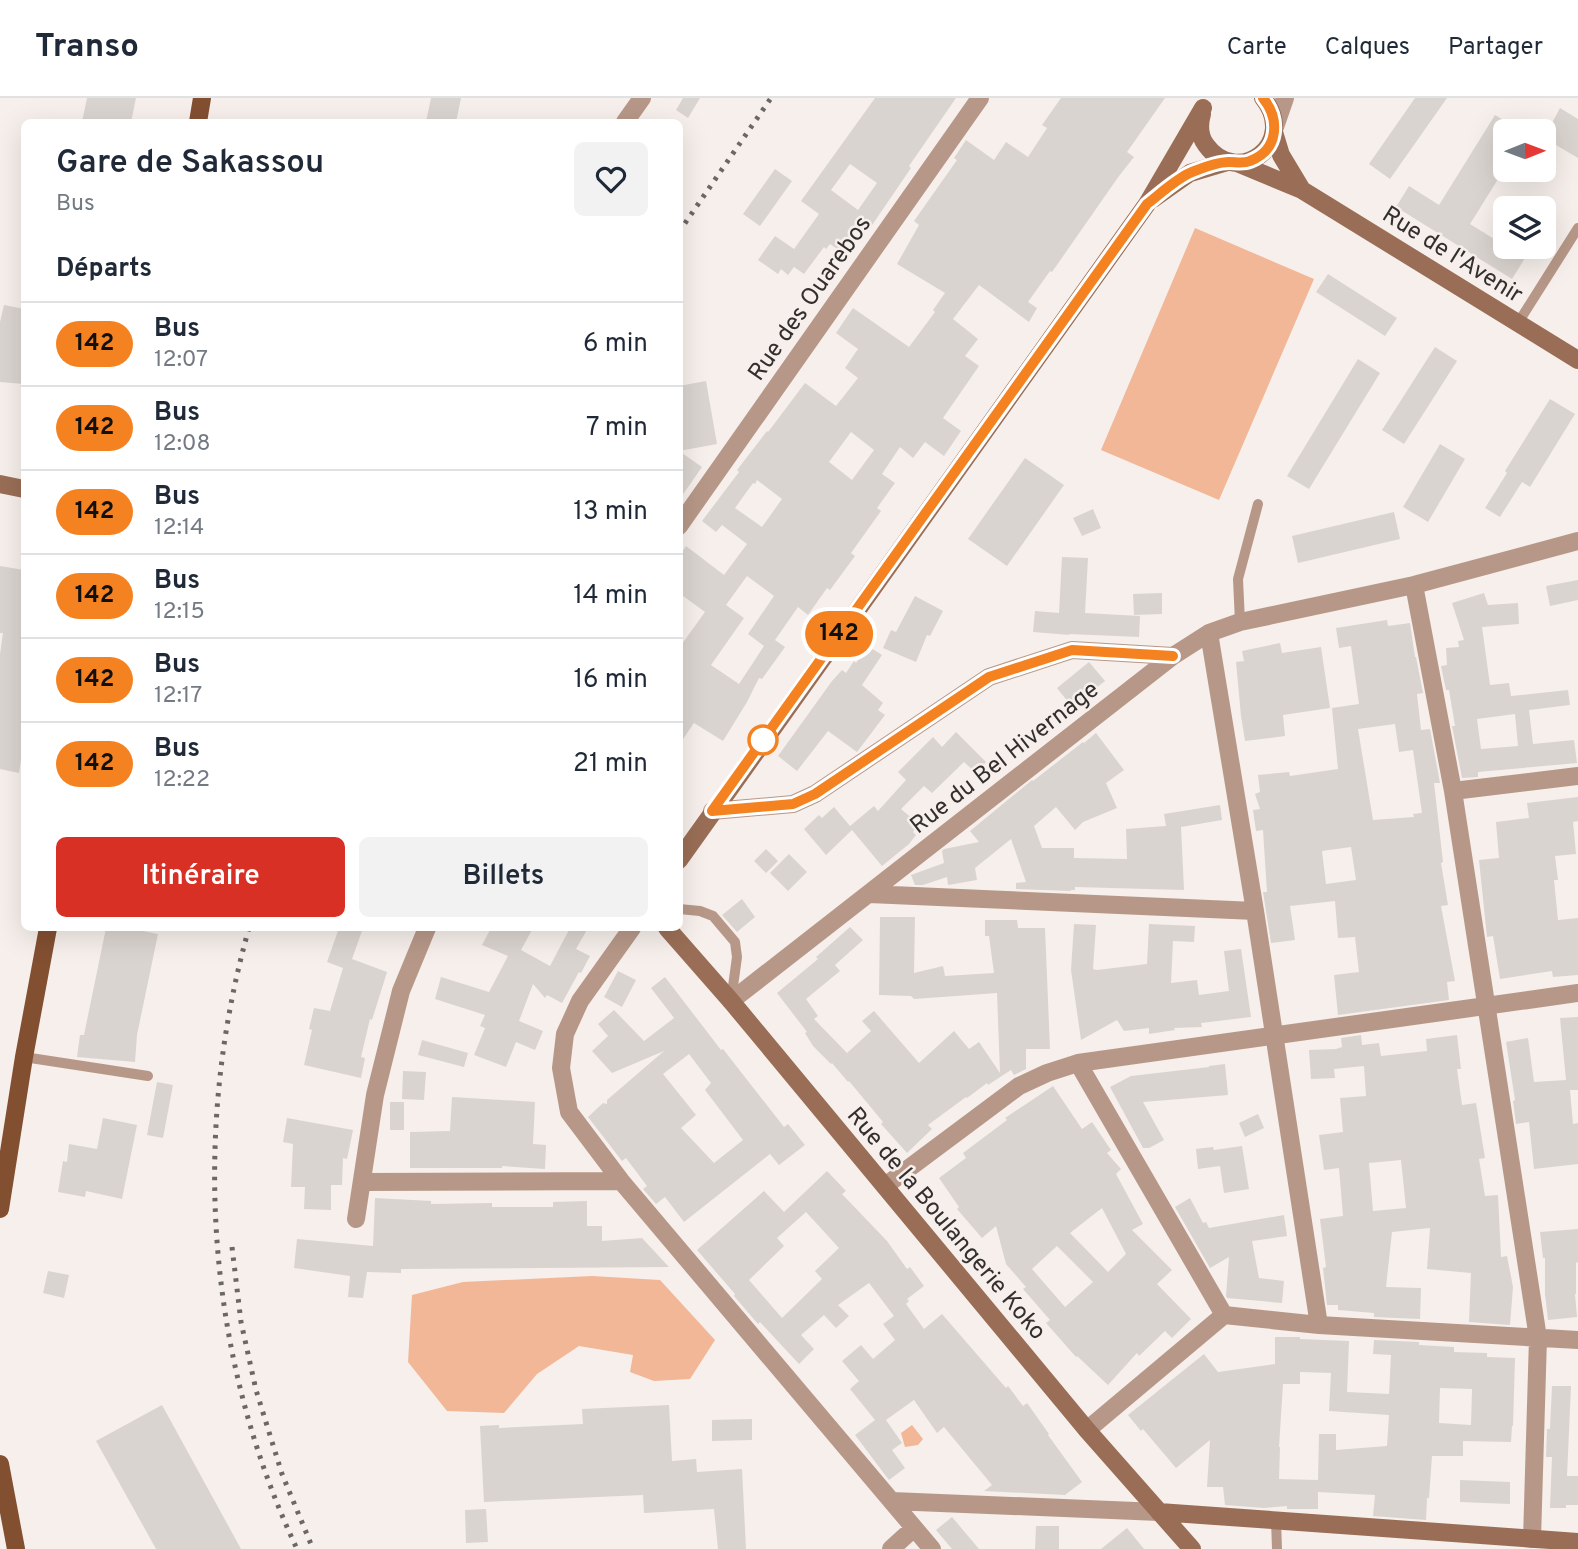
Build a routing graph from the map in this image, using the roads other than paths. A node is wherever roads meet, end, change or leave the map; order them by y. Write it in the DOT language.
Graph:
graph roads {
  1 [pos="202,98"];
  2 [pos="642,98"];
  3 [pos="980,98"];
  4 [pos="1263,98"];
  5 [pos="1284,98"];
  6 [pos="1207,103"];
  7 [pos="198,119"];
  8 [pos="627,119"];
  9 [pos="1275,129"];
  10 [pos="1232,163"];
  11 [pos="1302,190"];
  12 [pos="1147,204"];
  13 [pos="1578,228"];
  14 [pos="1518,323"];
  15 [pos="1578,360"];
  16 [pos="0,484"];
  17 [pos="21,488"];
  18 [pos="1258,504"];
  19 [pos="683,520"];
  20 [pos="1578,541"];
  21 [pos="1414,585"];
  22 [pos="1240,622"];
  23 [pos="1209,633"];
  24 [pos="1173,656"];
  25 [pos="1578,776"];
  26 [pos="1453,791"];
  27 [pos="712,811"];
  28 [pos="683,854"];
  29 [pos="869,894"];
  30 [pos="683,909"];
  31 [pos="1255,911"];
  32 [pos="47,931"];
  33 [pos="426,931"];
  34 [pos="630,931"];
  35 [pos="670,931"];
  36 [pos="1578,993"];
  37 [pos="731,1001"];
  38 [pos="1486,1006"];
  39 [pos="1274,1036"];
  40 [pos="24,1057"];
  41 [pos="1078,1063"];
  42 [pos="148,1076"];
  43 [pos="621,1181"];
  44 [pos="362,1182"];
  45 [pos="884,1186"];
  46 [pos="0,1209"];
  47 [pos="356,1219"];
  48 [pos="1224,1315"];
  49 [pos="1319,1325"];
  50 [pos="1538,1338"];
  51 [pos="1578,1340"];
  52 [pos="1087,1430"];
  53 [pos="0,1464"];
  54 [pos="892,1501"];
  55 [pos="1159,1512"];
  56 [pos="1276,1520"];
  57 [pos="914,1528"];
  58 [pos="1532,1539"];
  59 [pos="1578,1542"];
  60 [pos="16,1549"];
  61 [pos="891,1549"];
  62 [pos="932,1549"];
  63 [pos="1192,1549"];
  64 [pos="1277,1549"];
  1 -- 7 [label="main road"];
  2 -- 8 [label="street"];
  3 -- 19 [label="street, Rue des Ouarebos"];
  4 -- 9 [label="street, Rue de l'Avenir"];
  5 -- 9 [label="street"];
  6 -- 10 [label="street, Rue de l'Avenir"];
  6 -- 12 [label="street"];
  9 -- 10 [label="street"];
  9 -- 11 [label="street, Rue de l'Avenir"];
  10 -- 11 [label="street, Rue de l'Avenir"];
  10 -- 12 [label="street"];
  11 -- 14 [label="street, Rue de l'Avenir"];
  12 -- 27 [label="street"];
  13 -- 14 [label="lane"];
  14 -- 15 [label="street, Rue de l'Avenir"];
  16 -- 17 [label="street"];
  18 -- 22 [label="lane"];
  20 -- 21 [label="street, Rue du Bel Hivernage"];
  21 -- 22 [label="street, Rue du Bel Hivernage"];
  21 -- 26 [label="street"];
  22 -- 23 [label="street, Rue du Bel Hivernage"];
  23 -- 24 [label="street, Rue du Bel Hivernage"];
  23 -- 31 [label="street"];
  24 -- 27 [label="street"];
  24 -- 29 [label="street, Rue du Bel Hivernage"];
  25 -- 26 [label="street"];
  26 -- 38 [label="street"];
  27 -- 28 [label="street"];
  29 -- 31 [label="street"];
  29 -- 37 [label="street, Rue du Bel Hivernage"];
  30 -- 37 [label="lane"];
  31 -- 39 [label="street"];
  32 -- 40 [label="main road"];
  33 -- 44 [label="street"];
  34 -- 43 [label="street"];
  35 -- 37 [label="street, Rue de la Boulangerie Koko"];
  36 -- 38 [label="street"];
  37 -- 45 [label="street, Rue de la Boulangerie Koko"];
  38 -- 39 [label="street"];
  38 -- 50 [label="street"];
  39 -- 41 [label="street"];
  39 -- 49 [label="street"];
  40 -- 42 [label="lane"];
  40 -- 46 [label="main road"];
  41 -- 45 [label="street"];
  41 -- 48 [label="street"];
  43 -- 44 [label="street"];
  43 -- 54 [label="street"];
  44 -- 47 [label="street"];
  45 -- 52 [label="street, Rue de la Boulangerie Koko"];
  48 -- 49 [label="street"];
  48 -- 52 [label="street"];
  49 -- 50 [label="street"];
  50 -- 51 [label="street"];
  50 -- 58 [label="street"];
  52 -- 55 [label="street, Rue de la Boulangerie Koko"];
  53 -- 60 [label="main road"];
  54 -- 55 [label="street"];
  54 -- 57 [label="street"];
  55 -- 56 [label="street"];
  55 -- 63 [label="street, Rue de la Boulangerie Koko"];
  56 -- 58 [label="street"];
  56 -- 64 [label="lane"];
  57 -- 61 [label="street"];
  57 -- 62 [label="street"];
  58 -- 59 [label="street"];
}
